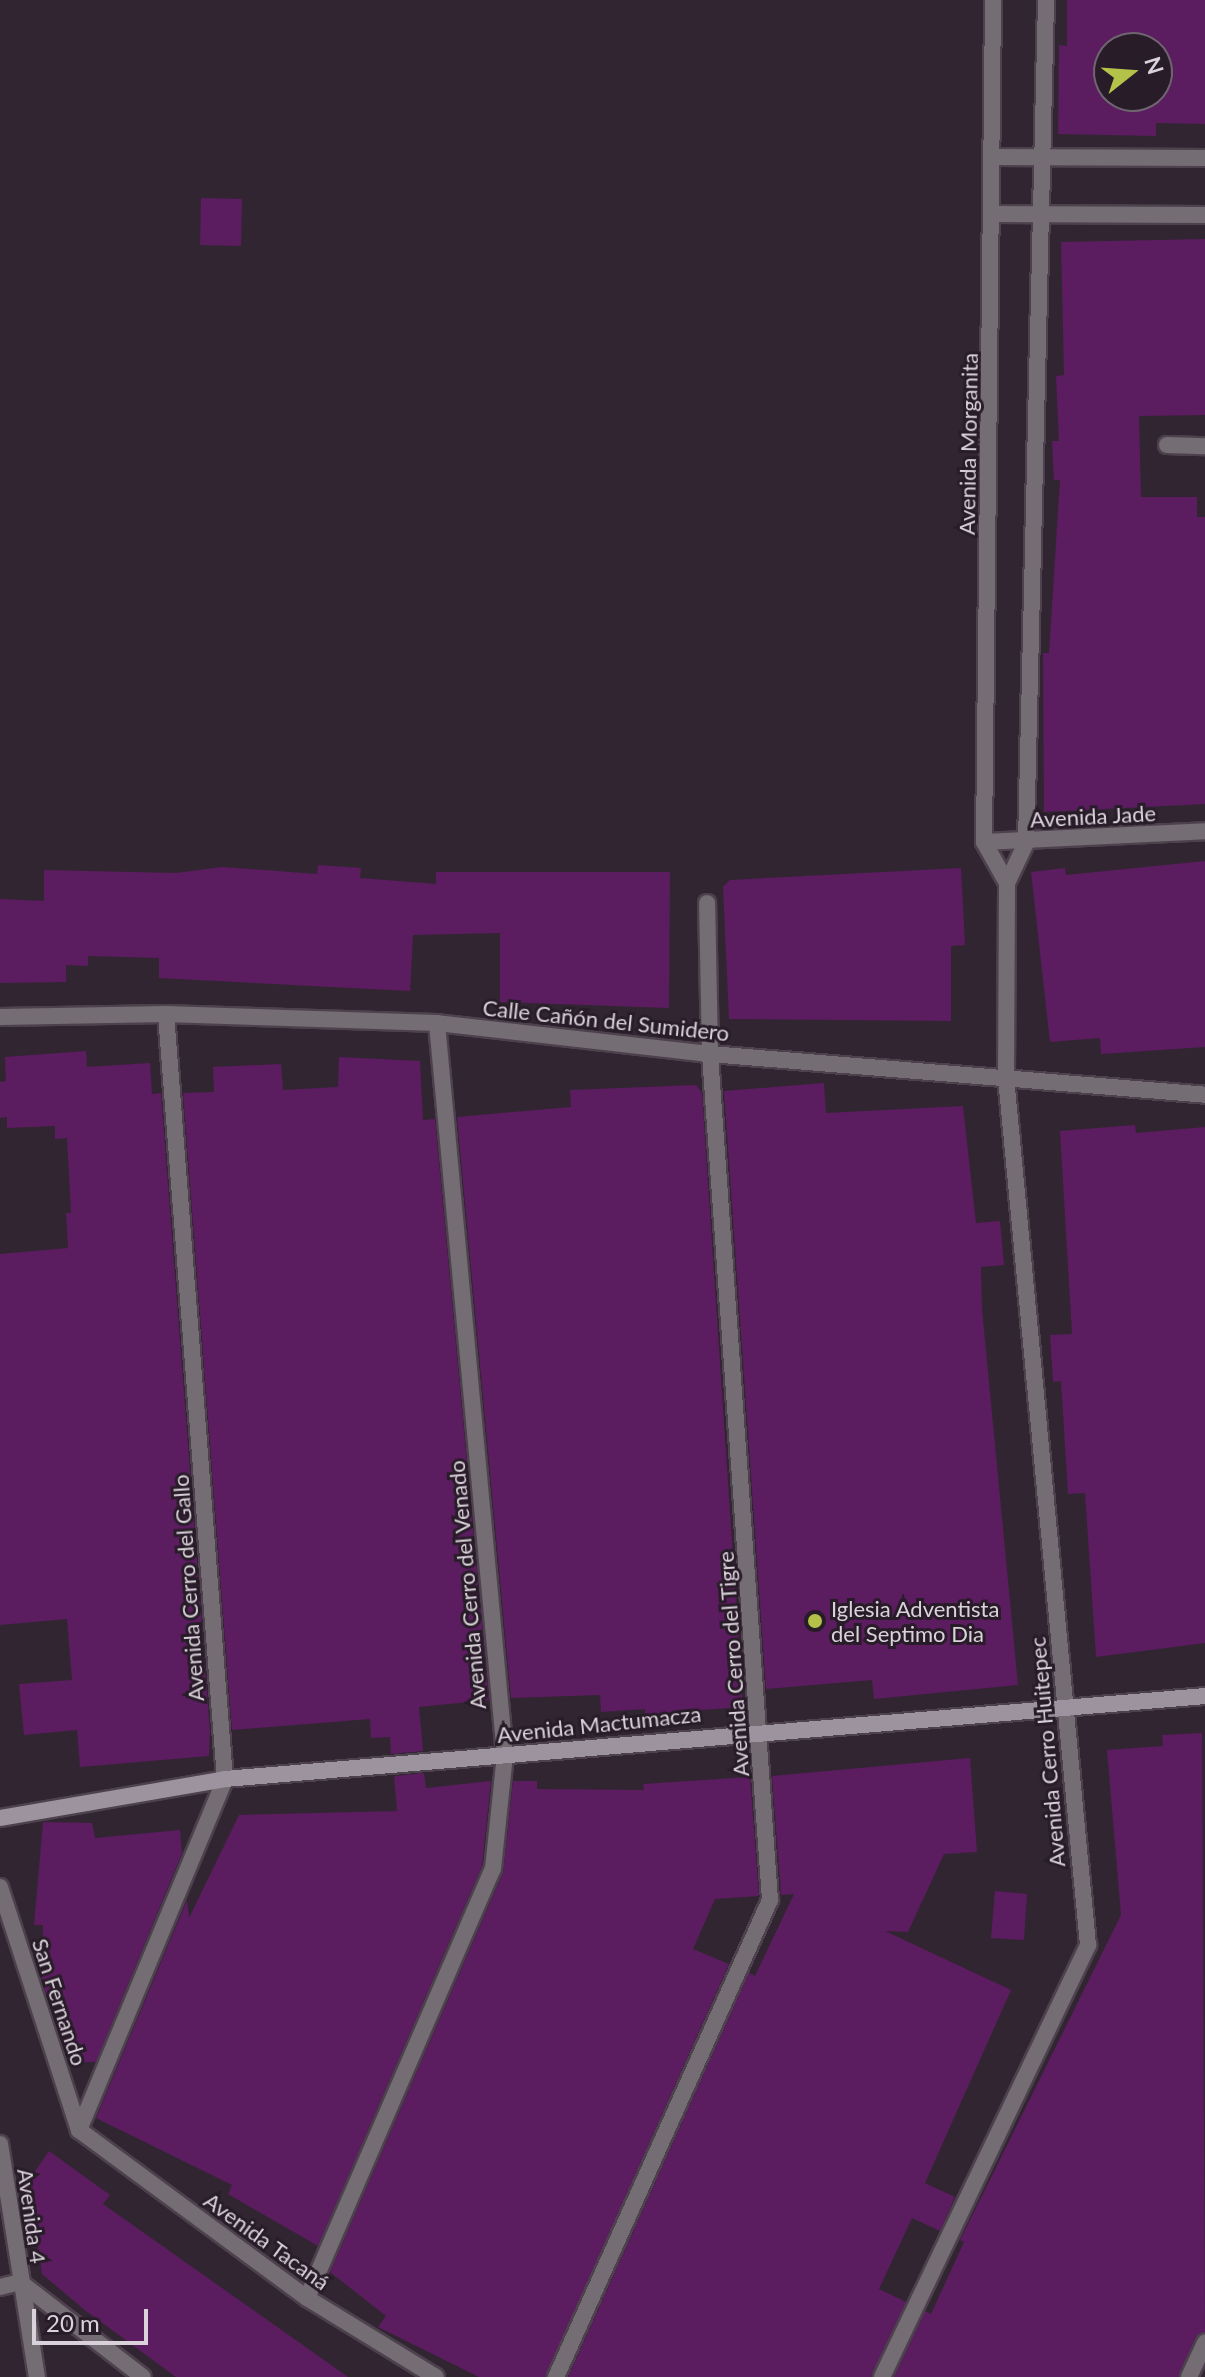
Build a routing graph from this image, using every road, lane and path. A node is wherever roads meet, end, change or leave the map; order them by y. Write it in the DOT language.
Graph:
graph roads {
  1 [pos="993,0"];
  2 [pos="1046,0"];
  3 [pos="994,157"];
  4 [pos="1205,158"];
  5 [pos="1046,160"];
  6 [pos="993,214"];
  7 [pos="1205,215"];
  8 [pos="1045,218"];
  9 [pos="1167,445"];
  10 [pos="1205,446"];
  11 [pos="1205,831"];
  12 [pos="984,842"];
  13 [pos="1026,843"];
  14 [pos="1007,883"];
  15 [pos="707,903"];
  16 [pos="166,1014"];
  17 [pos="0,1017"];
  18 [pos="437,1023"];
  19 [pos="710,1054"];
  20 [pos="1006,1078"];
  21 [pos="1205,1095"];
  22 [pos="1205,1696"];
  23 [pos="1065,1707"];
  24 [pos="761,1730"];
  25 [pos="505,1755"];
  26 [pos="225,1779"];
  27 [pos="0,1818"];
  28 [pos="0,1887"];
  29 [pos="79,2130"];
  30 [pos="0,2144"];
  31 [pos="20,2282"];
  32 [pos="0,2287"];
  33 [pos="307,2298"];
  34 [pos="1205,2343"];
  35 [pos="37,2377"];
  36 [pos="143,2377"];
  37 [pos="436,2377"];
  38 [pos="556,2377"];
  39 [pos="882,2377"];
  40 [pos="1189,2377"];
  1 -- 3 [label="street, Avenida Morganita"];
  2 -- 5 [label="street"];
  3 -- 5 [label="street"];
  3 -- 6 [label="street, Avenida Morganita"];
  4 -- 5 [label="street"];
  5 -- 8 [label="street"];
  6 -- 8 [label="street"];
  6 -- 12 [label="street, Avenida Morganita"];
  7 -- 8 [label="street"];
  8 -- 13 [label="street"];
  9 -- 10 [label="street"];
  11 -- 13 [label="street, Avenida Jade"];
  12 -- 13 [label="street, Avenida Jade"];
  12 -- 14 [label="street"];
  13 -- 14 [label="street"];
  14 -- 20 [label="street"];
  15 -- 19 [label="street, Avenida Cerro del Tigre"];
  16 -- 17 [label="street, Calle Cañón del Sumidero"];
  16 -- 18 [label="street, Calle Cañón del Sumidero"];
  16 -- 26 [label="street, Avenida Cerro del Gallo"];
  18 -- 19 [label="street, Calle Cañón del Sumidero"];
  18 -- 25 [label="street, Avenida Cerro del Venado"];
  19 -- 20 [label="street, Calle Cañón del Sumidero"];
  19 -- 24 [label="street, Avenida Cerro del Tigre"];
  20 -- 21 [label="street, Calle Cañón del Sumidero"];
  20 -- 23 [label="street, Avenida Cerro Huitepec"];
  22 -- 23 [label="street, Avenida Mactumacza"];
  23 -- 24 [label="street, Avenida Mactumacza"];
  23 -- 39 [label="street, Avenida Cerro Huitepec"];
  24 -- 25 [label="street, Avenida Mactumacza"];
  24 -- 38 [label="street, Avenida Cerro del Tigre"];
  25 -- 26 [label="street, Avenida Mactumacza"];
  25 -- 33 [label="street, Avenida Cerro del Venado"];
  26 -- 27 [label="street, Avenida Mactumacza"];
  26 -- 29 [label="street, Avenida Cerro del Gallo"];
  28 -- 29 [label="street, San Fernando"];
  29 -- 33 [label="street, Avenida Tacaná"];
  30 -- 31 [label="street, Avenida 4"];
  31 -- 32 [label="street"];
  31 -- 35 [label="street"];
  31 -- 36 [label="street, Avenida 4"];
  33 -- 37 [label="street, Avenida Tacaná"];
  34 -- 40 [label="street"];
}
